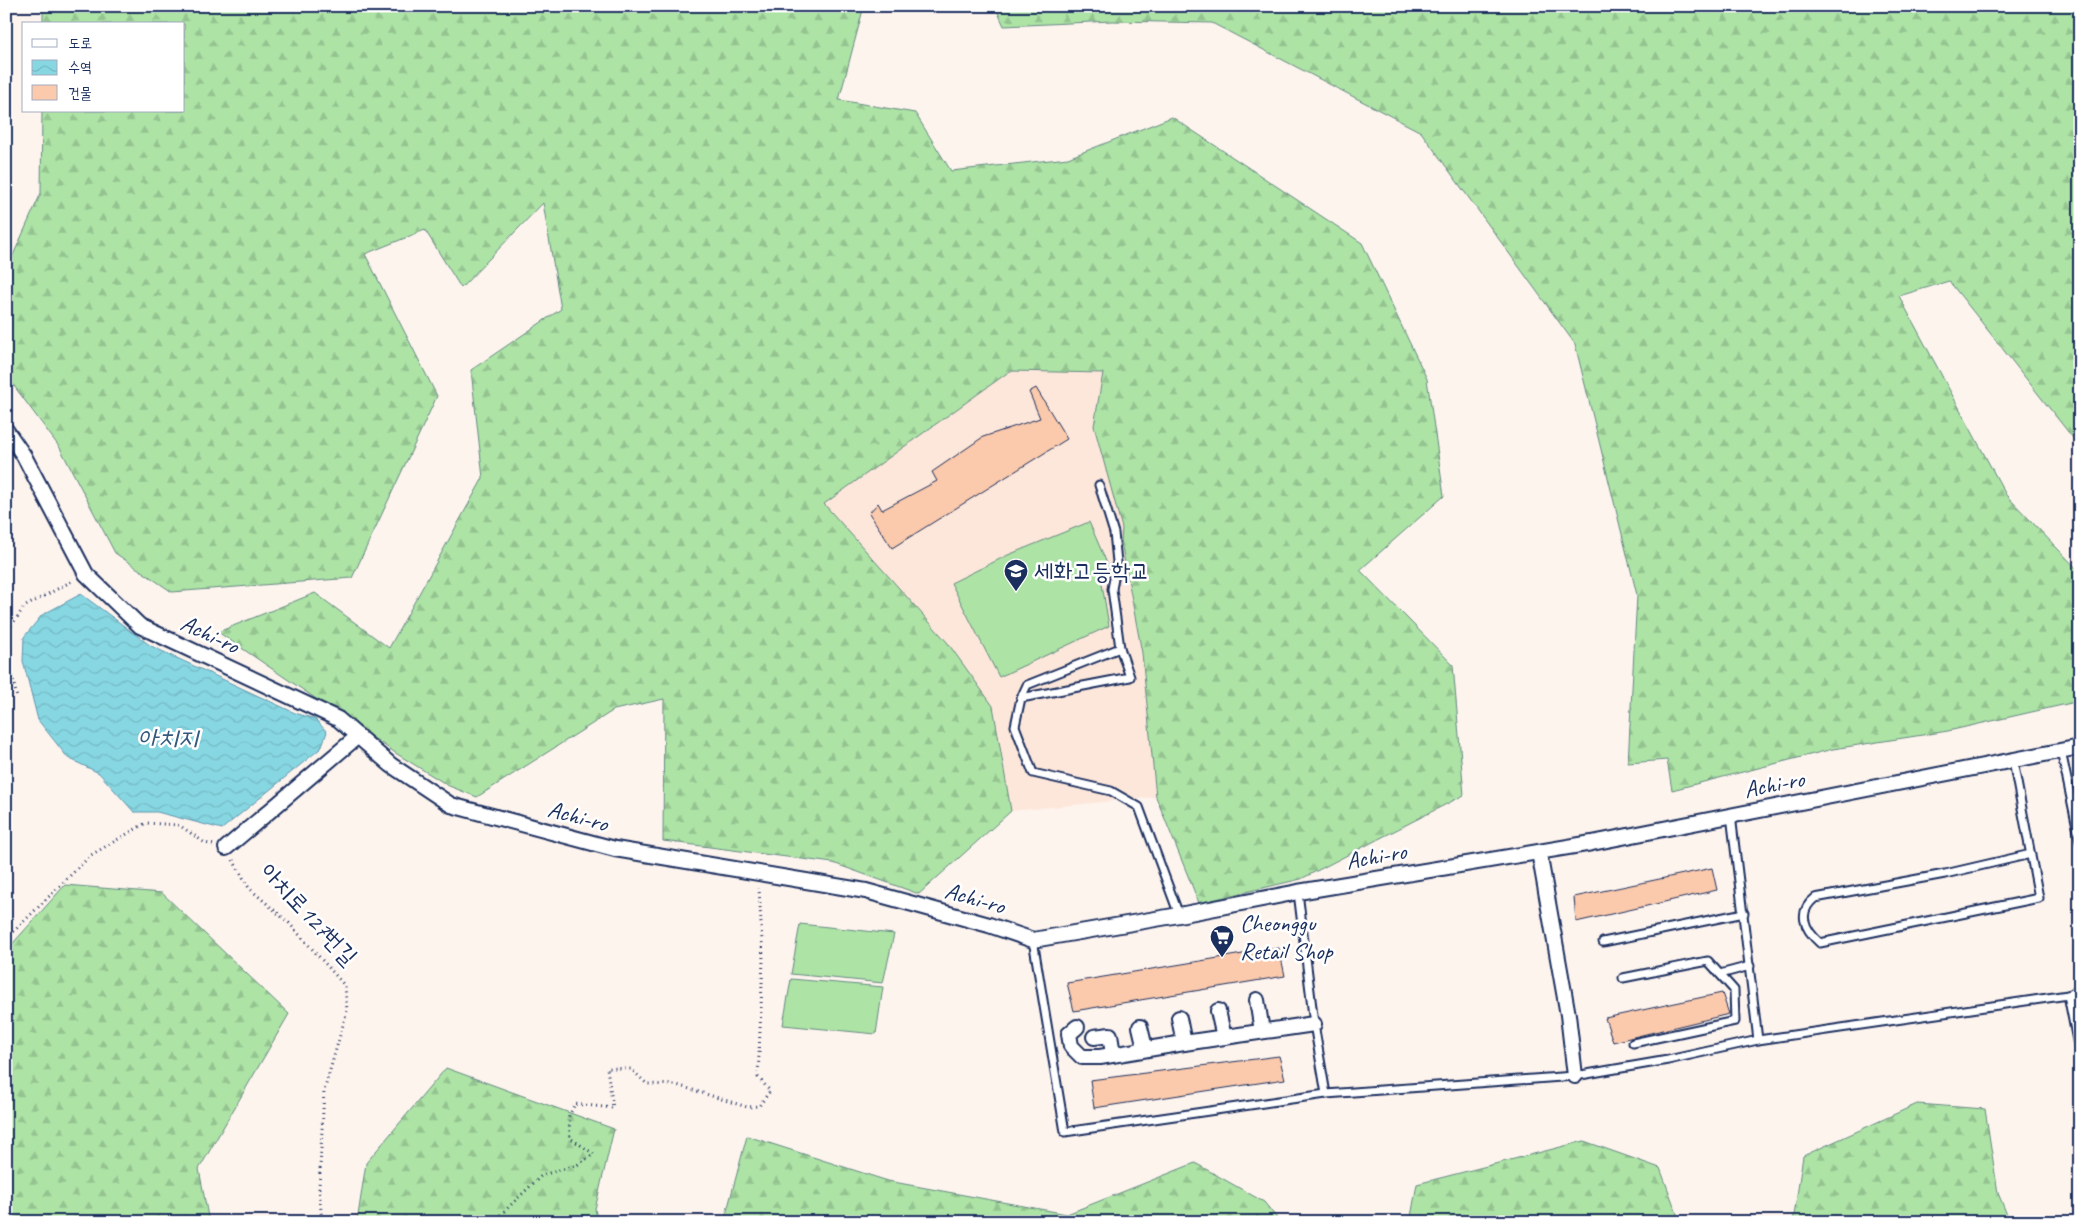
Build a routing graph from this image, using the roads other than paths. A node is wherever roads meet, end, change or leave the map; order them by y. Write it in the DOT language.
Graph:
graph roads {
  1 [pos="6,430"];
  2 [pos="1099,485"];
  3 [pos="1120,648"];
  4 [pos="1021,698"];
  5 [pos="358,736"];
  6 [pos="2080,747"];
  7 [pos="2061,751"];
  8 [pos="2013,761"];
  9 [pos="1731,815"];
  10 [pos="2080,841"];
  11 [pos="226,848"];
  12 [pos="1539,852"];
  13 [pos="2031,854"];
  14 [pos="1298,892"];
  15 [pos="1744,913"];
  16 [pos="1179,915"];
  17 [pos="1033,940"];
  18 [pos="1603,942"];
  19 [pos="1750,966"];
  20 [pos="1720,974"];
  21 [pos="1622,978"];
  22 [pos="2080,990"];
  23 [pos="2068,995"];
  24 [pos="1257,1000"];
  25 [pos="1218,1011"];
  26 [pos="1179,1018"];
  27 [pos="1314,1024"];
  28 [pos="1076,1026"];
  29 [pos="1140,1027"];
  30 [pos="1262,1031"];
  31 [pos="1094,1037"];
  32 [pos="1224,1037"];
  33 [pos="1758,1040"];
  34 [pos="1184,1043"];
  35 [pos="1633,1043"];
  36 [pos="1145,1048"];
  37 [pos="1113,1054"];
  38 [pos="2080,1056"];
  39 [pos="1576,1076"];
  40 [pos="1326,1094"];
  1 -- 5 [label="street, Achi-ro"];
  2 -- 3 [label="lane"];
  3 -- 4 [label="lane"];
  3 -- 4 [label="lane"];
  4 -- 16 [label="lane"];
  5 -- 11 [label="street"];
  5 -- 17 [label="street, Achi-ro"];
  6 -- 7 [label="street, Achi-ro"];
  7 -- 8 [label="street, Achi-ro"];
  7 -- 10 [label="lane"];
  8 -- 9 [label="street, Achi-ro"];
  8 -- 13 [label="lane"];
  9 -- 12 [label="street, Achi-ro"];
  9 -- 15 [label="lane"];
  12 -- 14 [label="street, Achi-ro"];
  12 -- 39 [label="street"];
  13 -- 13 [label="lane"];
  14 -- 16 [label="street, Achi-ro"];
  14 -- 27 [label="lane"];
  15 -- 18 [label="lane"];
  15 -- 19 [label="lane"];
  16 -- 17 [label="street, Achi-ro"];
  17 -- 40 [label="lane"];
  19 -- 20 [label="lane"];
  19 -- 33 [label="lane"];
  20 -- 21 [label="lane"];
  20 -- 35 [label="lane"];
  22 -- 23 [label="lane"];
  23 -- 33 [label="lane"];
  23 -- 38 [label="lane"];
  24 -- 30 [label="street"];
  25 -- 32 [label="street"];
  26 -- 34 [label="street"];
  27 -- 30 [label="street"];
  27 -- 40 [label="lane"];
  28 -- 37 [label="street"];
  29 -- 36 [label="street"];
  30 -- 32 [label="street"];
  31 -- 37 [label="street"];
  32 -- 34 [label="street"];
  33 -- 39 [label="lane"];
  34 -- 36 [label="street"];
  36 -- 37 [label="street"];
  39 -- 40 [label="lane"];
}
